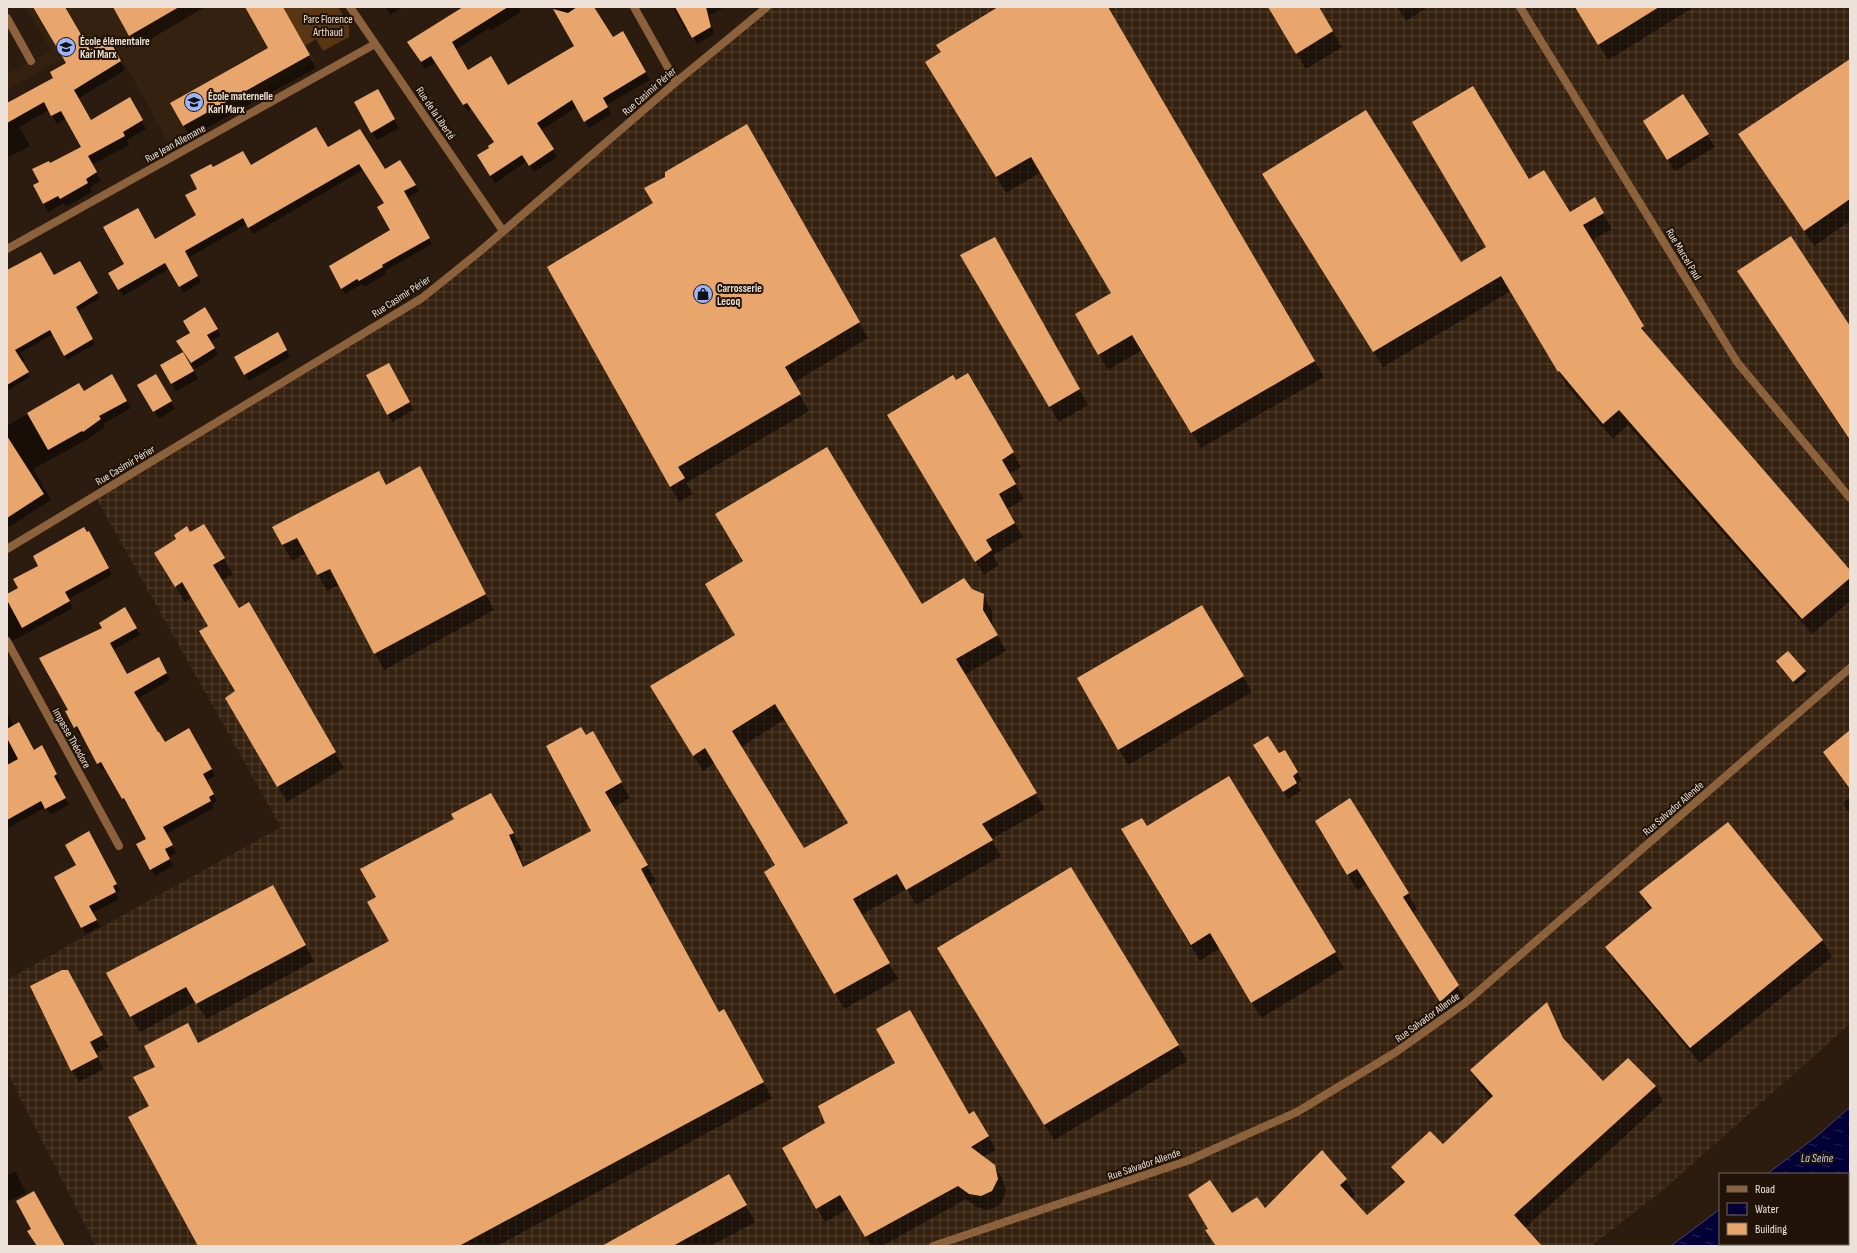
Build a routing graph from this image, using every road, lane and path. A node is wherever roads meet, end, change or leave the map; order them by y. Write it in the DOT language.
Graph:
graph roads {
  1 [pos="350,7"];
  2 [pos="634,7"];
  3 [pos="1520,7"];
  4 [pos="764,8"];
  5 [pos="7,18"];
  6 [pos="375,44"];
  7 [pos="31,61"];
  8 [pos="676,82"];
  9 [pos="503,231"];
  10 [pos="7,249"];
  11 [pos="1850,498"];
  12 [pos="7,549"];
  13 [pos="7,641"];
  14 [pos="1850,668"];
  15 [pos="119,846"];
  16 [pos="933,1246"];
  1 -- 6 [label="street, Rue de la Liberté"];
  2 -- 8 [label="street"];
  3 -- 11 [label="street, Rue Marcel Paul"];
  4 -- 8 [label="street, Rue Casimir Périer"];
  5 -- 7 [label="street"];
  6 -- 9 [label="street, Rue de la Liberté"];
  6 -- 10 [label="street, Rue Jean Allemane"];
  8 -- 9 [label="street, Rue Casimir Périer"];
  9 -- 12 [label="street, Rue Casimir Périer"];
  13 -- 15 [label="street, Impasse Théodore"];
  14 -- 16 [label="street, Rue Salvador Allende"];
}
